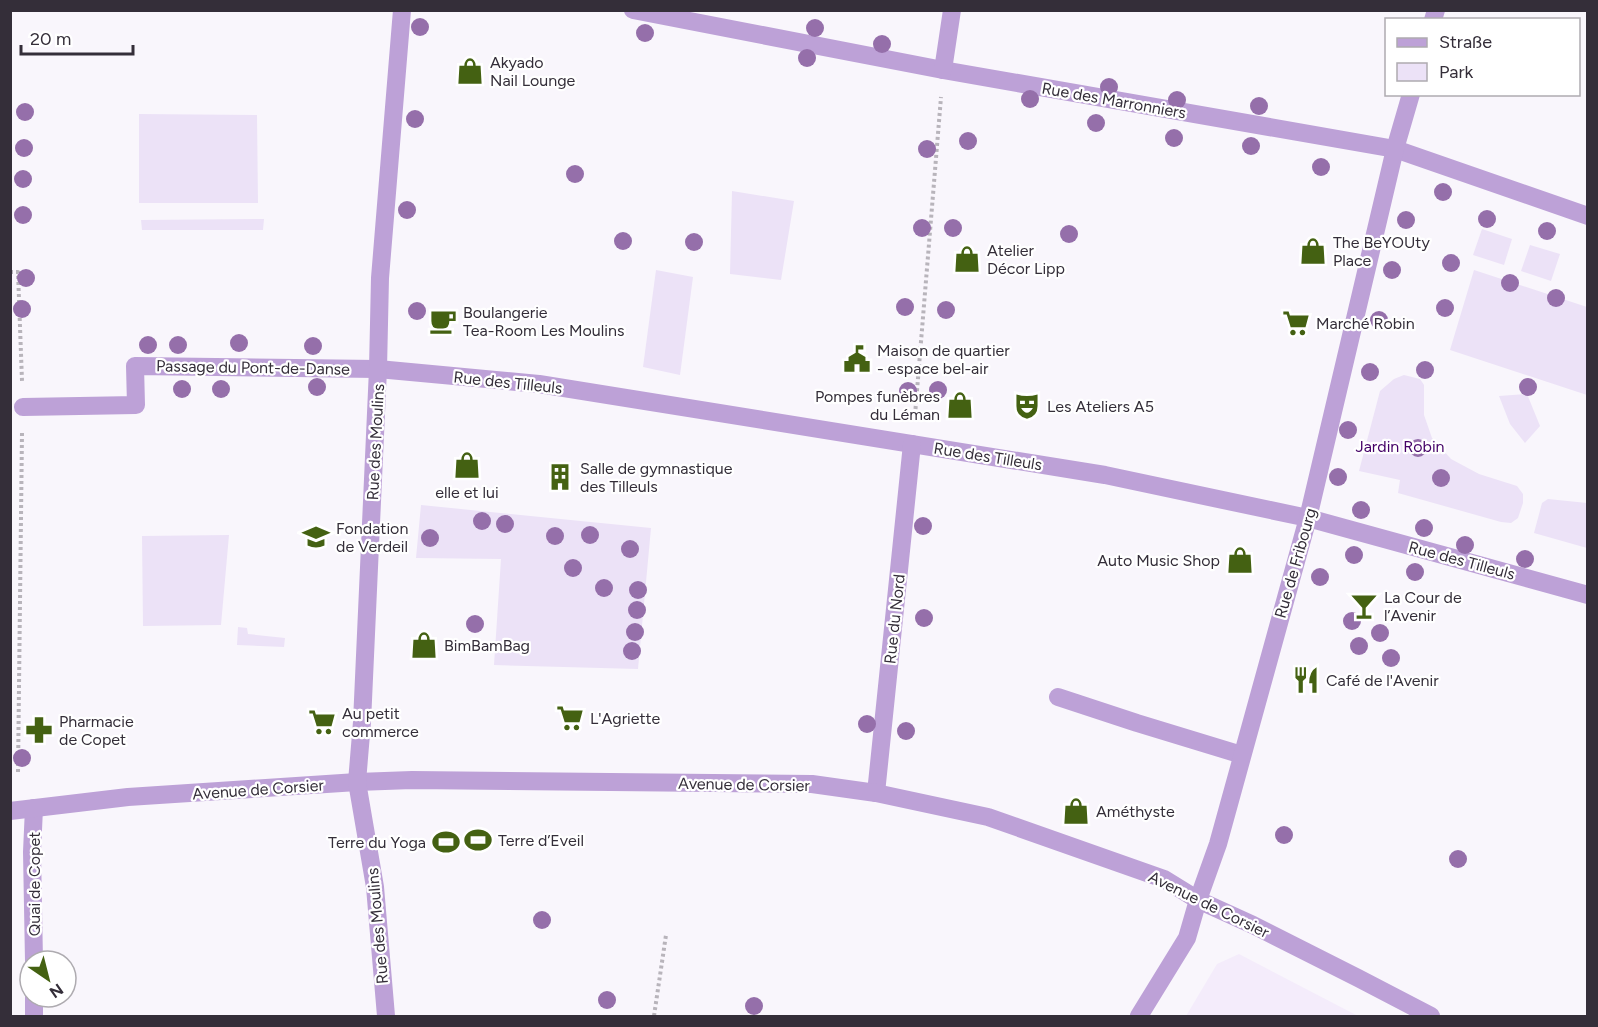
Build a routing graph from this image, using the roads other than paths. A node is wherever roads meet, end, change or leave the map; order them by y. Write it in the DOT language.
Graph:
graph roads {
  1 [pos="402,10"];
  2 [pos="633,10"];
  3 [pos="952,10"];
  4 [pos="943,70"];
  5 [pos="1410,96"];
  6 [pos="1395,149"];
  7 [pos="1587,216"];
  8 [pos="378,369"];
  9 [pos="23,407"];
  10 [pos="912,444"];
  11 [pos="1308,518"];
  12 [pos="1587,595"];
  13 [pos="1058,697"];
  14 [pos="1242,754"];
  15 [pos="357,782"];
  16 [pos="876,793"];
  17 [pos="34,808"];
  18 [pos="10,811"];
  19 [pos="1198,900"];
  20 [pos="34,949"];
  21 [pos="386,1017"];
  22 [pos="1139,1017"];
  23 [pos="1431,1017"];
  1 -- 8 [label="street, Rue des Moulins"];
  2 -- 4 [label="street, Rue des Marronniers"];
  3 -- 4 [label="street"];
  4 -- 6 [label="street, Rue des Marronniers"];
  5 -- 6 [label="street, Rue de Fribourg"];
  6 -- 7 [label="street, Rue des Marronniers"];
  6 -- 11 [label="street, Rue de Fribourg"];
  8 -- 9 [label="street, Passage du Pont-de-Danse"];
  8 -- 10 [label="street, Rue des Tilleuls"];
  8 -- 15 [label="street, Rue des Moulins"];
  10 -- 11 [label="street, Rue des Tilleuls"];
  10 -- 16 [label="street, Rue du Nord"];
  11 -- 12 [label="street, Rue des Tilleuls"];
  11 -- 14 [label="street, Rue de Fribourg"];
  13 -- 14 [label="street"];
  14 -- 19 [label="street, Rue de Fribourg"];
  15 -- 16 [label="street, Avenue de Corsier"];
  15 -- 17 [label="street, Avenue de Corsier"];
  15 -- 21 [label="street, Rue des Moulins"];
  16 -- 19 [label="street, Avenue de Corsier"];
  17 -- 18 [label="street, Avenue de Corsier"];
  17 -- 20 [label="street, Quai de Copet"];
  19 -- 22 [label="street, Rue de Fribourg"];
  19 -- 23 [label="street, Avenue de Corsier"];
}
